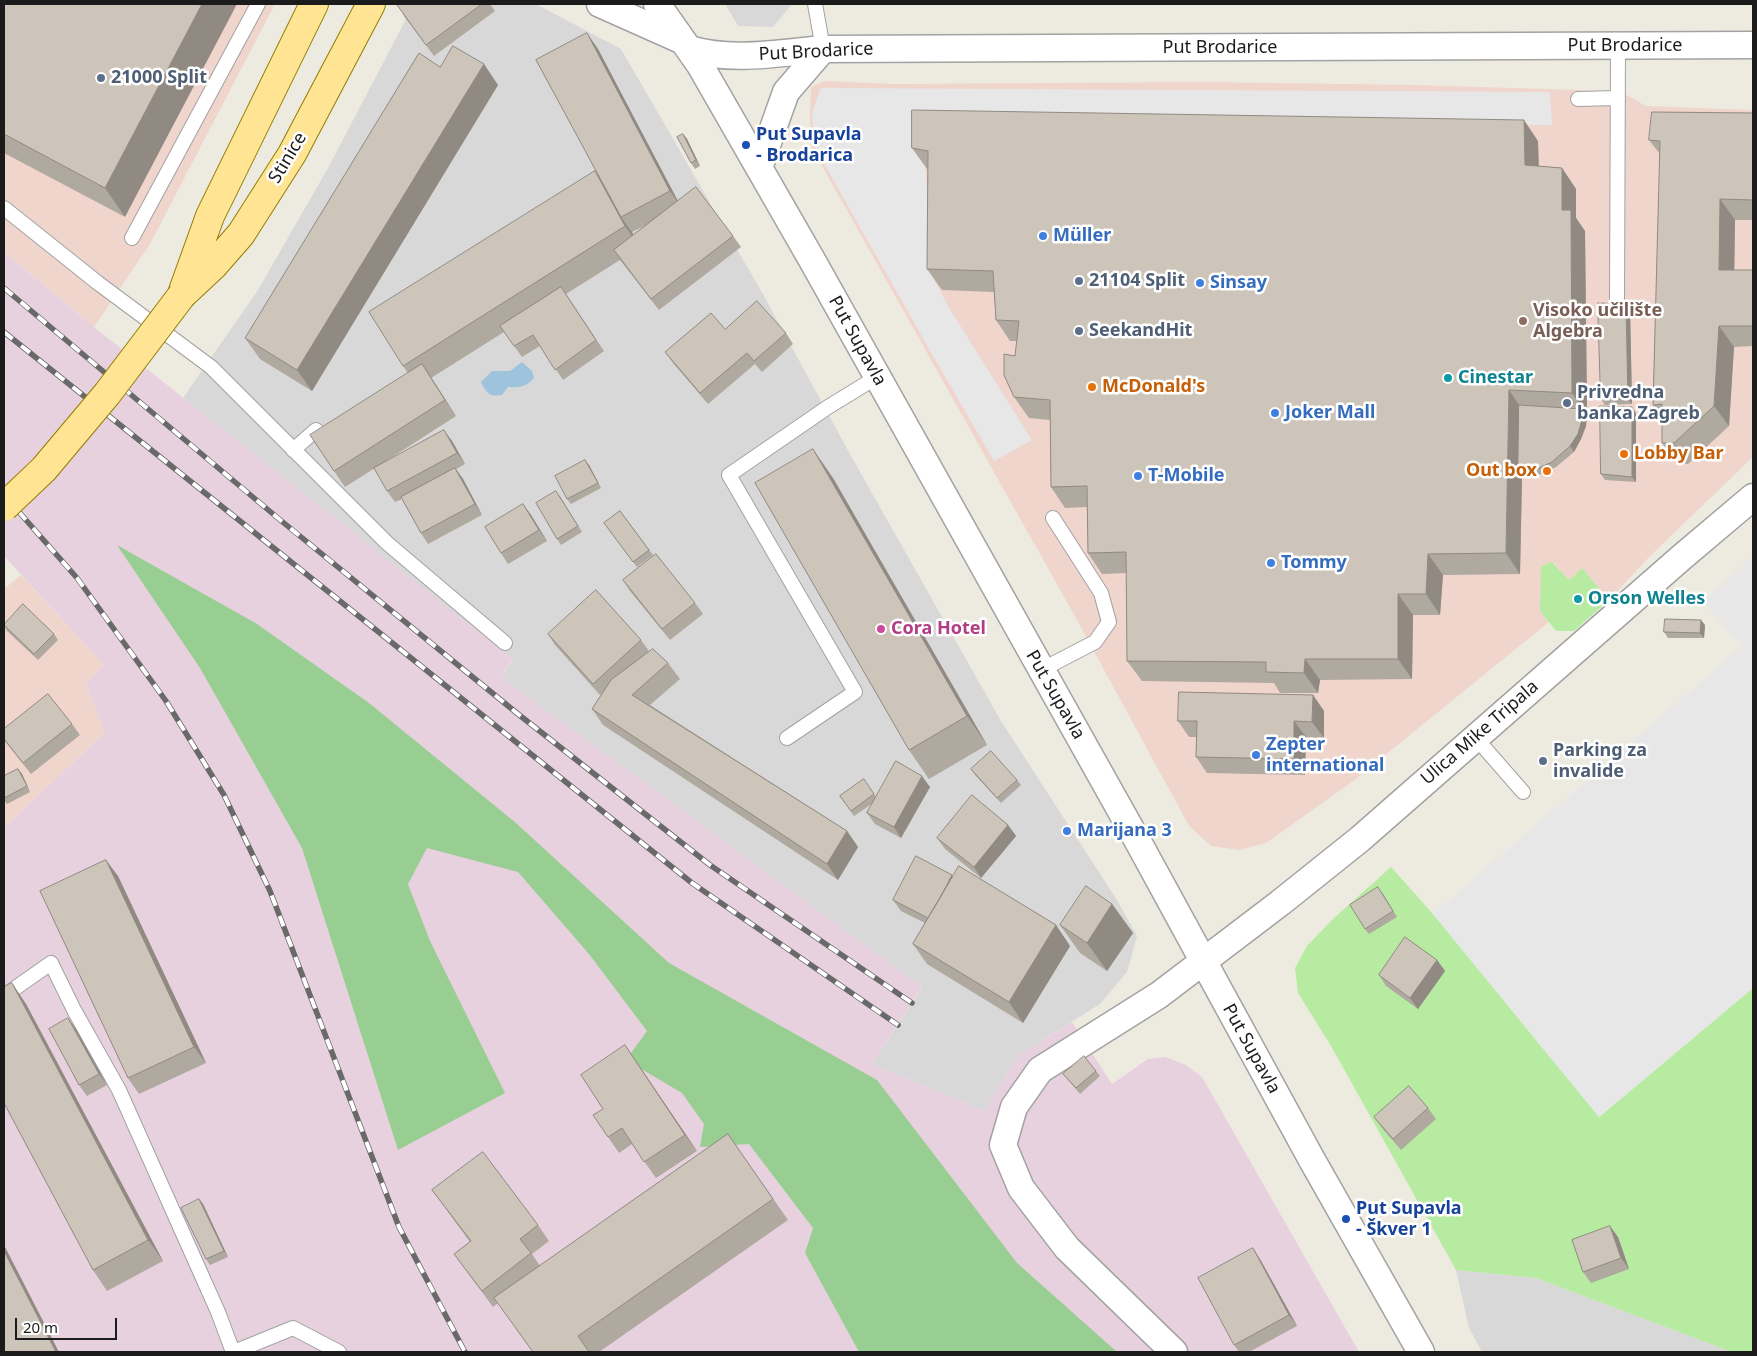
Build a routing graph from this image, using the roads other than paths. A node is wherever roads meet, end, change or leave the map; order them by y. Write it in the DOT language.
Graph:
graph roads {
  1 [pos="258,4"];
  2 [pos="314,4"];
  3 [pos="371,4"];
  4 [pos="600,4"];
  5 [pos="657,4"];
  6 [pos="815,4"];
  7 [pos="686,45"];
  8 [pos="1753,45"];
  9 [pos="1618,46"];
  10 [pos="823,49"];
  11 [pos="1618,98"];
  12 [pos="1578,99"];
  13 [pos="759,168"];
  14 [pos="4,208"];
  15 [pos="132,238"];
  16 [pos="182,295"];
  17 [pos="1618,299"];
  18 [pos="877,377"];
  19 [pos="316,430"];
  20 [pos="293,450"];
  21 [pos="1753,497"];
  22 [pos="4,507"];
  23 [pos="1053,518"];
  24 [pos="505,643"];
  25 [pos="1041,670"];
  26 [pos="1475,737"];
  27 [pos="787,738"];
  28 [pos="1523,792"];
  29 [pos="1203,963"];
  30 [pos="4,996"];
  31 [pos="233,1352"];
  32 [pos="339,1352"];
  33 [pos="1174,1352"];
  34 [pos="1420,1352"];
  1 -- 15 [label="lane"];
  2 -- 16 [label="main road, Stinice"];
  3 -- 16 [label="main road, Stinice"];
  4 -- 7 [label="street"];
  5 -- 7 [label="street, Put Supavla"];
  6 -- 10 [label="lane"];
  7 -- 10 [label="street, Put Brodarice"];
  7 -- 13 [label="street, Put Supavla"];
  8 -- 9 [label="street, Put Brodarice"];
  9 -- 10 [label="street, Put Brodarice"];
  9 -- 11 [label="lane"];
  10 -- 13 [label="street"];
  11 -- 12 [label="lane"];
  11 -- 17 [label="lane"];
  13 -- 18 [label="street, Put Supavla"];
  14 -- 20 [label="lane"];
  16 -- 22 [label="main road, Stinice, bridge"];
  18 -- 25 [label="street, Put Supavla"];
  18 -- 27 [label="lane"];
  19 -- 20 [label="lane"];
  20 -- 24 [label="lane"];
  21 -- 26 [label="street, Ulica Mike Tripala"];
  23 -- 25 [label="lane"];
  25 -- 29 [label="street, Put Supavla"];
  26 -- 28 [label="lane"];
  26 -- 29 [label="street, Ulica Mike Tripala"];
  29 -- 33 [label="street, Ulica Mike Tripala"];
  29 -- 34 [label="street, Put Supavla"];
  30 -- 31 [label="lane"];
  31 -- 32 [label="lane"];
}
